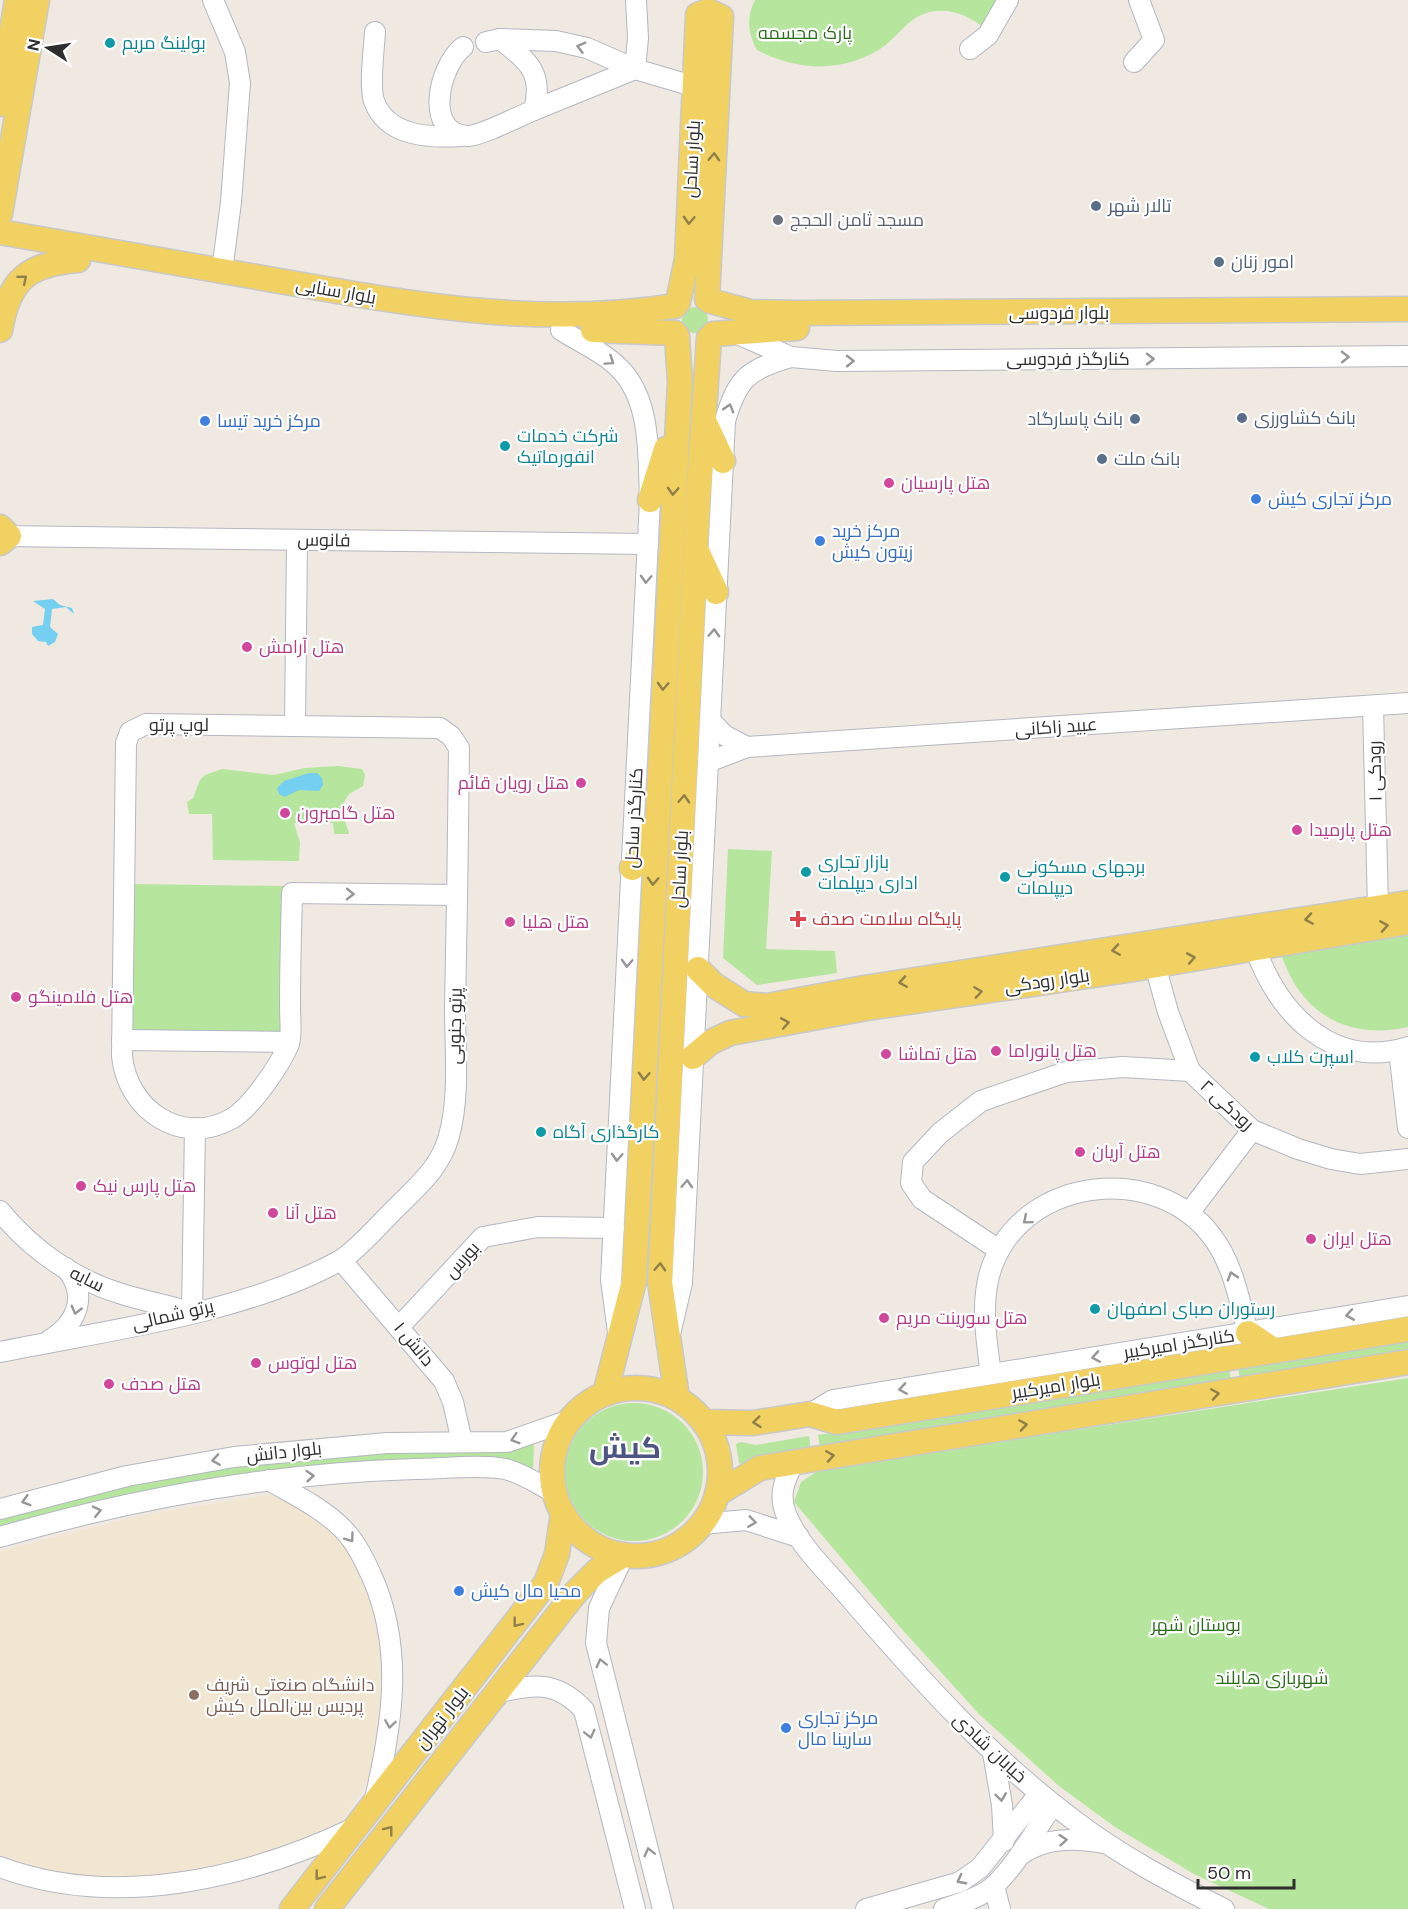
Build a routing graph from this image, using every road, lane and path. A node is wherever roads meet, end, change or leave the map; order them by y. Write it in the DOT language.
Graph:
graph roads {
  1 [pos="17,0"];
  2 [pos="38,0"];
  3 [pos="213,0"];
  4 [pos="636,0"];
  5 [pos="1008,0"];
  6 [pos="1139,0"];
  7 [pos="704,11"];
  8 [pos="375,32"];
  9 [pos="463,47"];
  10 [pos="970,49"];
  11 [pos="1134,62"];
  12 [pos="635,69"];
  13 [pos="696,87"];
  14 [pos="534,110"];
  15 [pos="6,111"];
  16 [pos="470,136"];
  17 [pos="0,214"];
  18 [pos="0,232"];
  19 [pos="0,246"];
  20 [pos="78,260"];
  21 [pos="222,271"];
  22 [pos="709,300"];
  23 [pos="676,304"];
  24 [pos="1408,309"];
  25 [pos="1408,325"];
  26 [pos="0,330"];
  27 [pos="561,330"];
  28 [pos="676,335"];
  29 [pos="719,335"];
  30 [pos="1408,356"];
  31 [pos="791,357"];
  32 [pos="677,412"];
  33 [pos="704,422"];
  34 [pos="723,461"];
  35 [pos="650,500"];
  36 [pos="2,536"];
  37 [pos="297,540"];
  38 [pos="648,544"];
  39 [pos="696,549"];
  40 [pos="716,592"];
  41 [pos="1408,704"];
  42 [pos="1374,706"];
  43 [pos="710,720"];
  44 [pos="295,726"];
  45 [pos="747,747"];
  46 [pos="459,748"];
  47 [pos="708,762"];
  48 [pos="657,821"];
  49 [pos="632,868"];
  50 [pos="457,895"];
  51 [pos="1408,903"];
  52 [pos="1378,908"];
  53 [pos="1408,922"];
  54 [pos="1255,947"];
  55 [pos="1155,965"];
  56 [pos="698,969"];
  57 [pos="744,1004"];
  58 [pos="740,1031"];
  59 [pos="122,1040"];
  60 [pos="289,1042"];
  61 [pos="1403,1049"];
  62 [pos="693,1057"];
  63 [pos="1190,1071"];
  64 [pos="195,1128"];
  65 [pos="1408,1128"];
  66 [pos="1252,1130"];
  67 [pos="1408,1159"];
  68 [pos="0,1211"];
  69 [pos="1189,1213"];
  70 [pos="614,1228"];
  71 [pos="999,1250"];
  72 [pos="341,1260"];
  73 [pos="66,1268"];
  74 [pos="1408,1306"];
  75 [pos="192,1313"];
  76 [pos="399,1327"];
  77 [pos="1408,1329"];
  78 [pos="1248,1333"];
  79 [pos="47,1342"];
  80 [pos="620,1344"];
  81 [pos="667,1346"];
  82 [pos="1275,1351"];
  83 [pos="0,1352"];
  84 [pos="1408,1362"];
  85 [pos="991,1374"];
  86 [pos="605,1394"];
  87 [pos="677,1398"];
  88 [pos="810,1414"];
  89 [pos="570,1420"];
  90 [pos="704,1422"];
  91 [pos="462,1442"];
  92 [pos="794,1462"];
  93 [pos="269,1480"];
  94 [pos="717,1494"];
  95 [pos="559,1503"];
  96 [pos="0,1509"];
  97 [pos="702,1524"];
  98 [pos="0,1537"];
  99 [pos="799,1537"];
  100 [pos="624,1555"];
  101 [pos="496,1693"];
  102 [pos="993,1753"];
  103 [pos="1046,1799"];
  104 [pos="374,1805"];
  105 [pos="359,1826"];
  106 [pos="1025,1828"];
  107 [pos="1004,1841"];
  108 [pos="1108,1845"];
  109 [pos="1020,1855"];
  110 [pos="0,1867"];
  111 [pos="994,1886"];
  112 [pos="292,1909"];
  113 [pos="327,1909"];
  114 [pos="635,1909"];
  115 [pos="663,1909"];
  116 [pos="866,1909"];
  117 [pos="944,1909"];
  118 [pos="1000,1909"];
  119 [pos="1224,1909"];
  1 -- 15 [label="main road"];
  2 -- 15 [label="main road"];
  3 -- 21 [label="street"];
  4 -- 12 [label="street"];
  5 -- 10 [label="street"];
  6 -- 11 [label="street"];
  7 -- 13 [label="main road, بلوار ساحل"];
  22 -- 7 [label="main road, بلوار ساحل, one-way"];
  8 -- 16 [label="street"];
  9 -- 16 [label="street"];
  12 -- 13 [label="street"];
  12 -- 14 [label="street"];
  12 -- 14 [label="street, one-way"];
  13 -- 23 [label="main road, بلوار ساحل, one-way"];
  14 -- 16 [label="street"];
  15 -- 17 [label="main road"];
  18 -- 21 [label="main road, بلوار سنایی"];
  19 -- 20 [label="main road, بلوار سنایی"];
  26 -- 20 [label="main road, one-way"];
  20 -- 27 [label="main road, بلوار سنایی"];
  21 -- 23 [label="main road, بلوار سنایی"];
  22 -- 23 [label="main road"];
  22 -- 24 [label="main road, بلوار فردوسی"];
  22 -- 29 [label="main road"];
  23 -- 28 [label="main road"];
  25 -- 29 [label="main road, بلوار فردوسی"];
  27 -- 28 [label="main road, بلوار سنایی"];
  27 -- 35 [label="street, کنارگذر ساحل, one-way"];
  28 -- 29 [label="main road"];
  28 -- 32 [label="main road, بلوار ساحل"];
  29 -- 31 [label="street, کنارگذر فردوسی"];
  29 -- 33 [label="main road, بلوار ساحل"];
  31 -- 30 [label="street, کنارگذر فردوسی, one-way"];
  34 -- 31 [label="street, one-way"];
  32 -- 35 [label="main road"];
  32 -- 48 [label="main road, بلوار ساحل, one-way"];
  33 -- 34 [label="main road"];
  33 -- 39 [label="main road, بلوار ساحل"];
  34 -- 40 [label="street"];
  35 -- 38 [label="street, کنارگذر ساحل"];
  36 -- 37 [label="street, فانوس"];
  37 -- 38 [label="street, فانوس"];
  37 -- 44 [label="street"];
  38 -- 49 [label="street, کنارگذر ساحل, one-way"];
  39 -- 40 [label="main road"];
  81 -- 39 [label="main road, بلوار ساحل, one-way"];
  43 -- 40 [label="street, one-way"];
  41 -- 42 [label="street, عبید زاکانی"];
  42 -- 45 [label="street, عبید زاکانی"];
  42 -- 52 [label="street, رودکی ۱"];
  43 -- 45 [label="street"];
  43 -- 47 [label="street"];
  44 -- 46 [label="street, لوپ پرتو"];
  44 -- 59 [label="street, لوپ پرتو"];
  45 -- 47 [label="street, عبید زاکانی"];
  46 -- 50 [label="street, پرتو جنوبی"];
  47 -- 56 [label="street"];
  48 -- 49 [label="main road"];
  48 -- 80 [label="main road, بلوار ساحل, one-way"];
  49 -- 70 [label="street, کنارگذر ساحل, one-way"];
  60 -- 50 [label="street, لوپ پرتو, one-way"];
  50 -- 72 [label="street, پرتو جنوبی"];
  51 -- 52 [label="main road, بلوار رودکی"];
  52 -- 57 [label="main road, بلوار رودکی, one-way"];
  54 -- 53 [label="main road, بلوار رودکی, one-way"];
  55 -- 54 [label="main road, بلوار رودکی, one-way"];
  54 -- 61 [label="street"];
  58 -- 55 [label="main road, بلوار رودکی, one-way"];
  55 -- 63 [label="street, رودکی ۲"];
  56 -- 57 [label="main road, بلوار رودکی"];
  56 -- 62 [label="street"];
  57 -- 58 [label="main road"];
  58 -- 62 [label="main road, بلوار رودکی"];
  59 -- 60 [label="street"];
  59 -- 64 [label="street, لوپ پرتو"];
  60 -- 64 [label="street, لوپ پرتو"];
  61 -- 65 [label="street"];
  81 -- 62 [label="street, one-way"];
  63 -- 66 [label="street, رودکی ۲"];
  63 -- 71 [label="street"];
  64 -- 75 [label="street"];
  66 -- 67 [label="street, رودکی ۲"];
  66 -- 69 [label="street"];
  68 -- 73 [label="street, سایه"];
  69 -- 71 [label="street, one-way"];
  78 -- 69 [label="street, one-way"];
  70 -- 76 [label="street, بورس"];
  70 -- 80 [label="street, کنارگذر ساحل"];
  71 -- 85 [label="street"];
  72 -- 75 [label="street, پرتو شمالی"];
  72 -- 76 [label="street, دانش ۱"];
  73 -- 75 [label="street, سایه"];
  73 -- 79 [label="street, one-way"];
  74 -- 78 [label="street, کنارگذر امیرکبیر, one-way"];
  75 -- 79 [label="street, پرتو شمالی"];
  76 -- 91 [label="street, دانش ۱"];
  77 -- 82 [label="main road, بلوار امیرکبیر"];
  78 -- 82 [label="main road"];
  78 -- 85 [label="street, کنارگذر امیرکبیر, one-way"];
  79 -- 83 [label="street, پرتو شمالی"];
  80 -- 86 [label="main road, بلوار ساحل"];
  81 -- 87 [label="main road, بلوار ساحل"];
  82 -- 88 [label="main road, بلوار امیرکبیر"];
  92 -- 84 [label="main road, بلوار امیرکبیر, one-way"];
  85 -- 88 [label="street, کنارگذر امیرکبیر, one-way"];
  86 -- 87 [label="main road"];
  86 -- 89 [label="main road"];
  87 -- 90 [label="main road"];
  88 -- 90 [label="main road, بلوار امیرکبیر, one-way"];
  89 -- 91 [label="street, بلوار دانش, one-way"];
  89 -- 95 [label="main road"];
  90 -- 94 [label="main road"];
  91 -- 96 [label="street, بلوار دانش, one-way"];
  92 -- 94 [label="main road, بلوار امیرکبیر"];
  92 -- 99 [label="street, خیابان شادی"];
  93 -- 95 [label="street, بلوار دانش, one-way"];
  98 -- 93 [label="street, بلوار دانش, one-way"];
  93 -- 104 [label="street, بلوار دانش, one-way"];
  94 -- 97 [label="main road"];
  95 -- 100 [label="main road"];
  95 -- 104 [label="main road, بلوار تهران, one-way"];
  97 -- 99 [label="street, one-way"];
  97 -- 100 [label="main road"];
  99 -- 102 [label="street, خیابان شادی"];
  100 -- 101 [label="main road, بلوار تهران"];
  115 -- 100 [label="street, one-way"];
  113 -- 101 [label="main road, بلوار تهران, one-way"];
  101 -- 114 [label="street, one-way"];
  102 -- 103 [label="street, خیابان شادی"];
  102 -- 107 [label="street, one-way"];
  103 -- 106 [label="street"];
  103 -- 108 [label="street, خیابان شادی"];
  104 -- 105 [label="main road, بلوار تهران"];
  105 -- 110 [label="street"];
  105 -- 112 [label="main road, بلوار تهران, one-way"];
  106 -- 107 [label="street"];
  106 -- 109 [label="street"];
  107 -- 116 [label="street, one-way"];
  109 -- 108 [label="street, one-way"];
  108 -- 119 [label="street, خیابان شادی"];
  109 -- 111 [label="street"];
  111 -- 117 [label="street"];
  111 -- 118 [label="street"];
}
